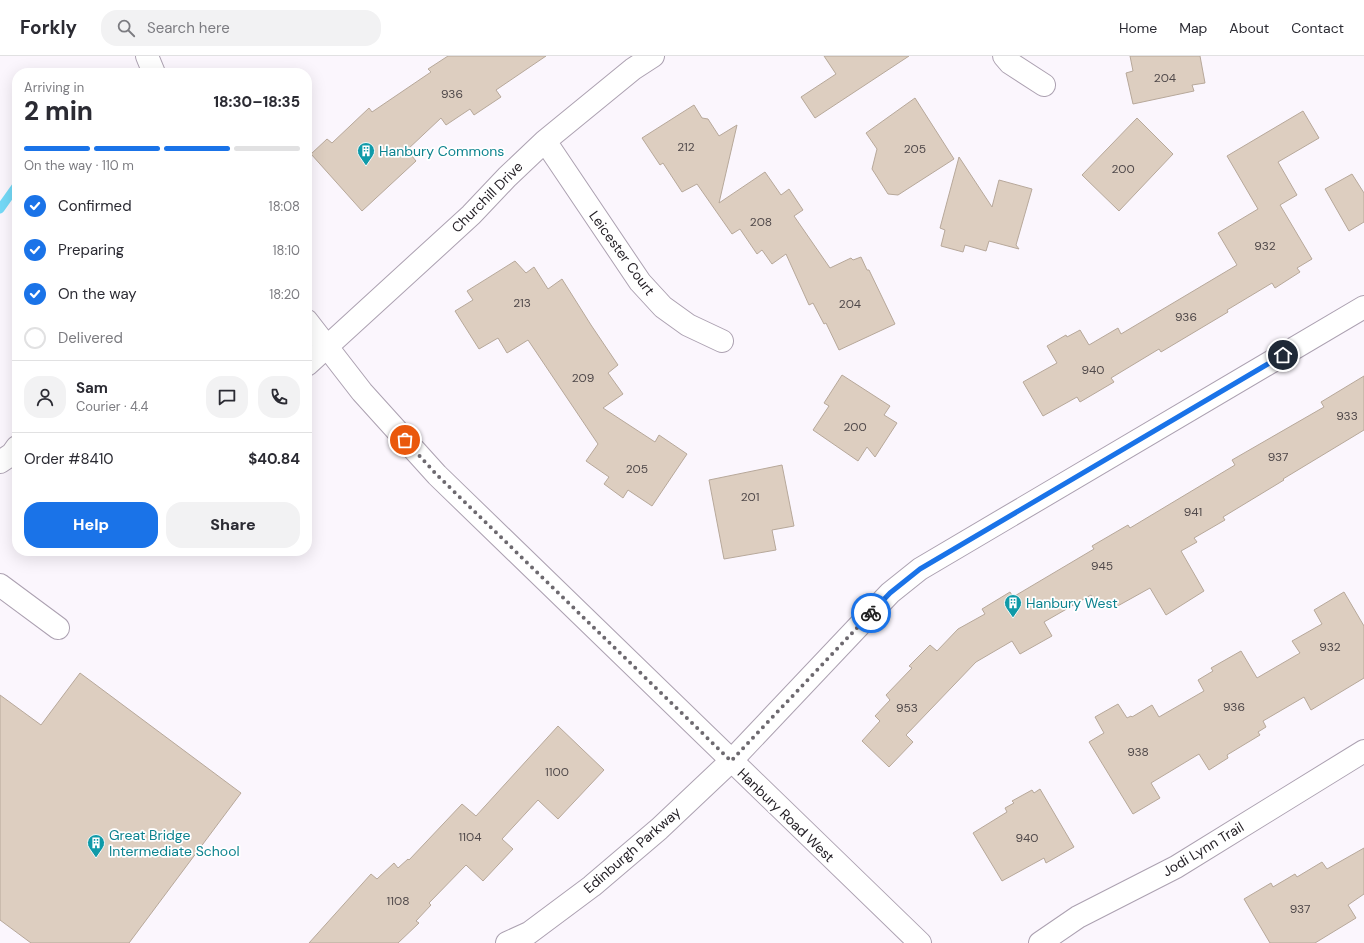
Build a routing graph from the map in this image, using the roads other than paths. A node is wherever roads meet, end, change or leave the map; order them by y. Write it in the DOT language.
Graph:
graph roads {
  1 [pos="147,56"];
  2 [pos="653,56"];
  3 [pos="1004,56"];
  4 [pos="152,68"];
  5 [pos="1044,85"];
  6 [pos="545,141"];
  7 [pos="1364,307"];
  8 [pos="312,327"];
  9 [pos="722,341"];
  10 [pos="327,346"];
  11 [pos="312,360"];
  12 [pos="12,454"];
  13 [pos="0,462"];
  14 [pos="0,585"];
  15 [pos="58,628"];
  16 [pos="1364,751"];
  17 [pos="731,761"];
  18 [pos="525,938"];
  19 [pos="507,943"];
  20 [pos="920,943"];
  21 [pos="1040,943"];
  1 -- 4 [label="street"];
  2 -- 6 [label="street, Churchill Drive"];
  3 -- 5 [label="street"];
  6 -- 9 [label="street, Leicester Court"];
  6 -- 10 [label="street, Churchill Drive"];
  7 -- 17 [label="street, Edinburgh Parkway"];
  8 -- 10 [label="street, Hanbury Road West"];
  10 -- 11 [label="street, Churchill Drive"];
  10 -- 17 [label="street, Hanbury Road West"];
  12 -- 13 [label="street"];
  14 -- 15 [label="street"];
  16 -- 21 [label="street, Jodi Lynn Trail"];
  17 -- 18 [label="street, Edinburgh Parkway"];
  17 -- 20 [label="street, Hanbury Road West"];
  18 -- 19 [label="street, Edinburgh Parkway"];
}
